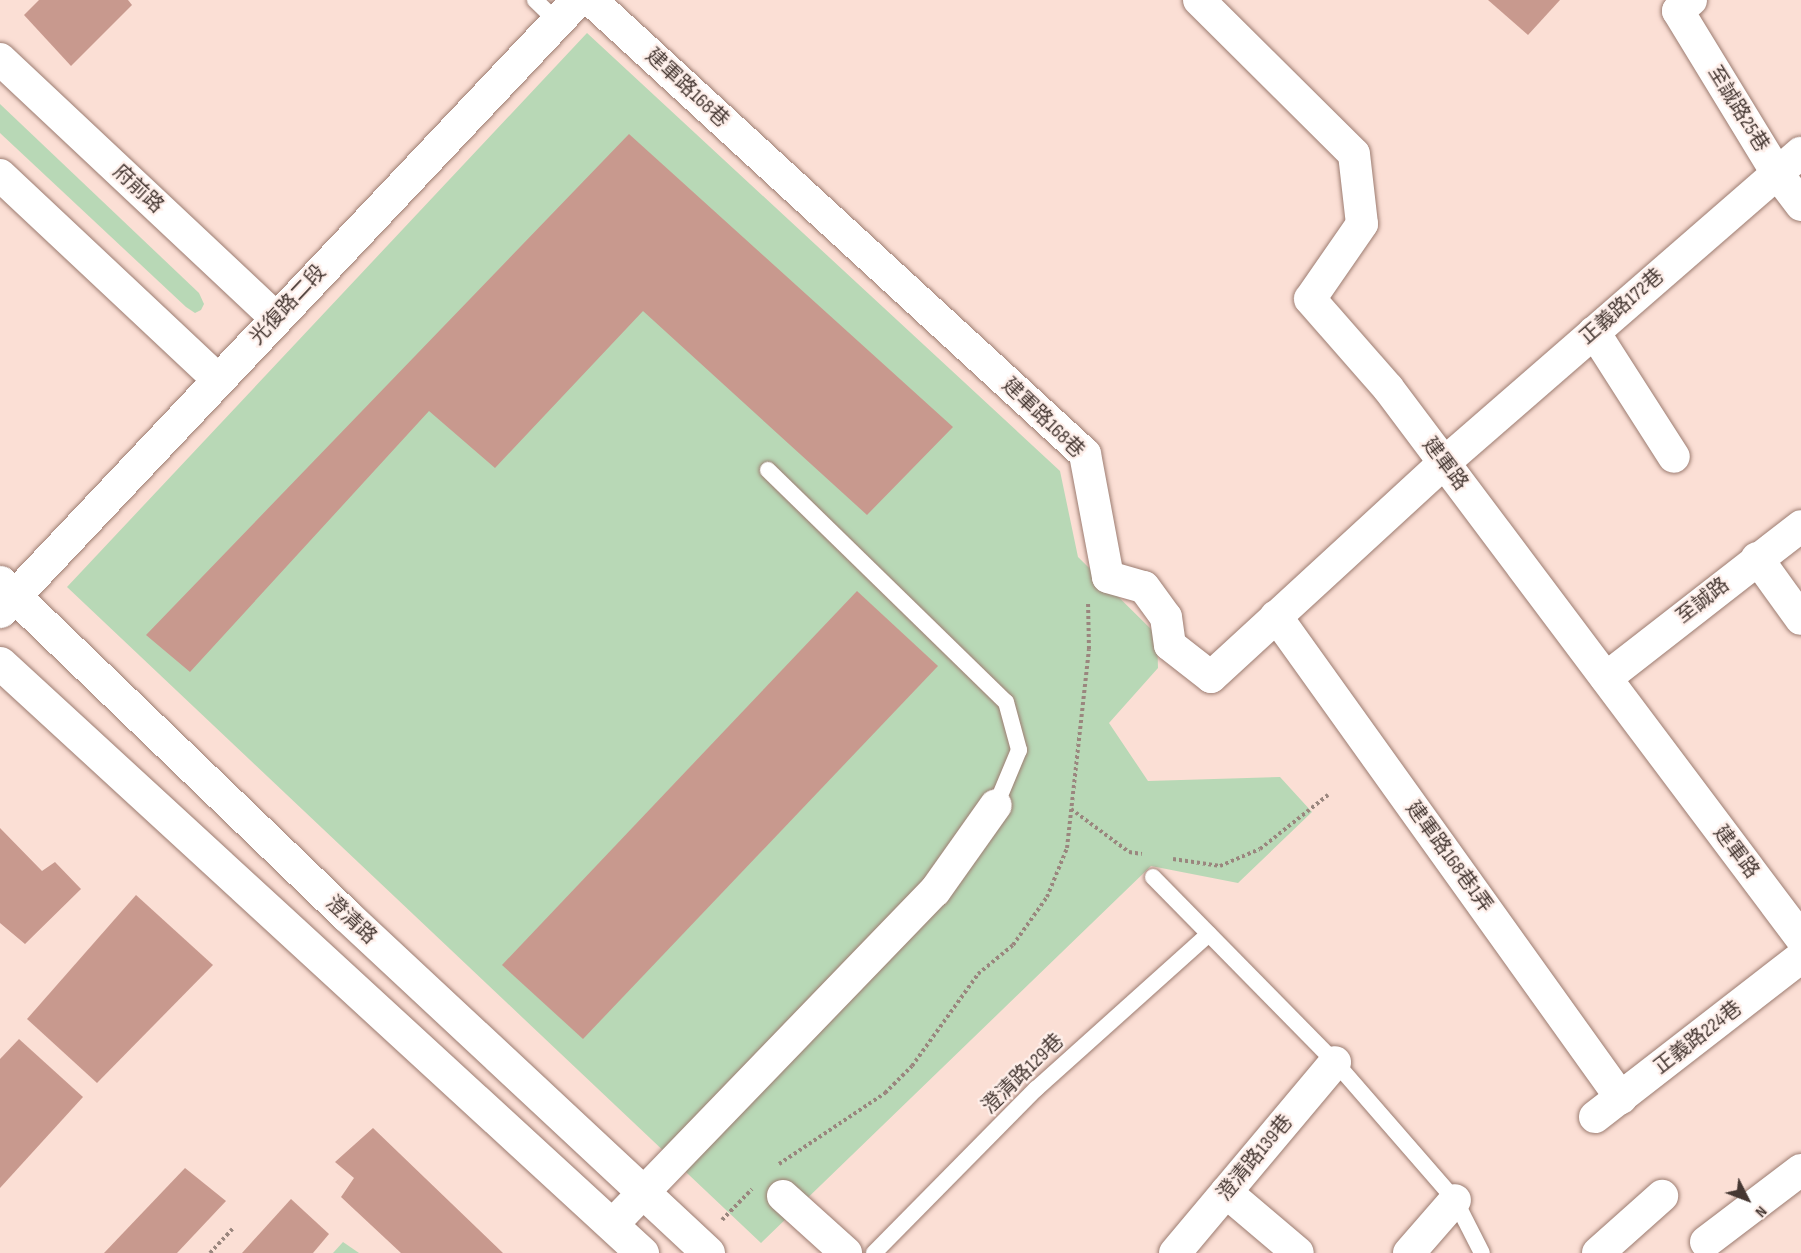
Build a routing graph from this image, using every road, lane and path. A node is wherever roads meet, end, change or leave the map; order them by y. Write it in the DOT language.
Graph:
graph roads {
  1 [pos="591,0"];
  2 [pos="1199,0"];
  3 [pos="1684,6"];
  4 [pos="556,7"];
  5 [pos="0,59"];
  6 [pos="1801,153"];
  7 [pos="1777,173"];
  8 [pos="0,175"];
  9 [pos="1801,205"];
  10 [pos="276,318"];
  11 [pos="1594,332"];
  12 [pos="218,380"];
  13 [pos="1674,457"];
  14 [pos="1444,463"];
  15 [pos="768,470"];
  16 [pos="1801,526"];
  17 [pos="1757,558"];
  18 [pos="1108,577"];
  19 [pos="5,596"];
  20 [pos="1276,616"];
  21 [pos="1801,619"];
  22 [pos="0,663"];
  23 [pos="1606,678"];
  24 [pos="1328,795"];
  25 [pos="996,805"];
  26 [pos="1070,809"];
  27 [pos="1150,856"];
  28 [pos="1170,859"];
  29 [pos="1153,877"];
  30 [pos="1209,934"];
  31 [pos="1801,938"];
  32 [pos="1801,957"];
  33 [pos="1335,1062"];
  34 [pos="1621,1098"];
  35 [pos="1595,1117"];
  36 [pos="1801,1170"];
  37 [pos="771,1183"];
  38 [pos="642,1191"];
  39 [pos="1226,1192"];
  40 [pos="1662,1196"];
  41 [pos="1455,1200"];
  42 [pos="612,1225"];
  43 [pos="232,1229"];
  44 [pos="1706,1242"];
  45 [pos="705,1250"];
  46 [pos="210,1253"];
  47 [pos="642,1253"];
  48 [pos="846,1253"];
  49 [pos="874,1253"];
  50 [pos="1175,1253"];
  51 [pos="1298,1253"];
  52 [pos="1408,1253"];
  53 [pos="1482,1253"];
  54 [pos="1598,1253"];
  1 -- 18 [label="street, 建軍路168巷"];
  2 -- 14 [label="street, 建軍路"];
  3 -- 7 [label="street, 至誠路25巷"];
  4 -- 10 [label="main road, 光復路二段"];
  5 -- 10 [label="street, 府前路"];
  6 -- 7 [label="street, 正義路172巷"];
  7 -- 9 [label="street, 至誠路25巷"];
  7 -- 11 [label="street, 正義路172巷"];
  8 -- 12 [label="street"];
  10 -- 12 [label="main road, 光復路二段"];
  11 -- 13 [label="street"];
  11 -- 14 [label="street, 正義路172巷"];
  12 -- 19 [label="main road, 光復路二段"];
  14 -- 20 [label="street"];
  14 -- 23 [label="street, 建軍路"];
  15 -- 25 [label="lane"];
  16 -- 17 [label="street, 至誠路"];
  17 -- 21 [label="street"];
  17 -- 23 [label="street, 至誠路"];
  18 -- 20 [label="street"];
  18 -- 26 [label="path"];
  19 -- 38 [label="main road, 澄清路"];
  20 -- 34 [label="street, 建軍路168巷1弄"];
  22 -- 42 [label="main road"];
  23 -- 31 [label="street, 建軍路"];
  24 -- 28 [label="path"];
  25 -- 38 [label="street"];
  26 -- 27 [label="path"];
  26 -- 37 [label="path"];
  29 -- 30 [label="lane"];
  30 -- 33 [label="lane"];
  30 -- 49 [label="lane, 澄清路129巷"];
  32 -- 34 [label="street, 正義路224巷"];
  33 -- 39 [label="street, 澄清路139巷"];
  33 -- 41 [label="lane"];
  34 -- 35 [label="street, 正義路224巷"];
  36 -- 44 [label="street"];
  37 -- 45 [label="path"];
  37 -- 48 [label="street"];
  38 -- 42 [label="street"];
  38 -- 45 [label="main road, 澄清路"];
  39 -- 50 [label="street, 澄清路139巷"];
  39 -- 51 [label="street"];
  40 -- 54 [label="street"];
  41 -- 52 [label="street"];
  41 -- 53 [label="lane"];
  42 -- 47 [label="main road"];
  43 -- 46 [label="path"];
}
